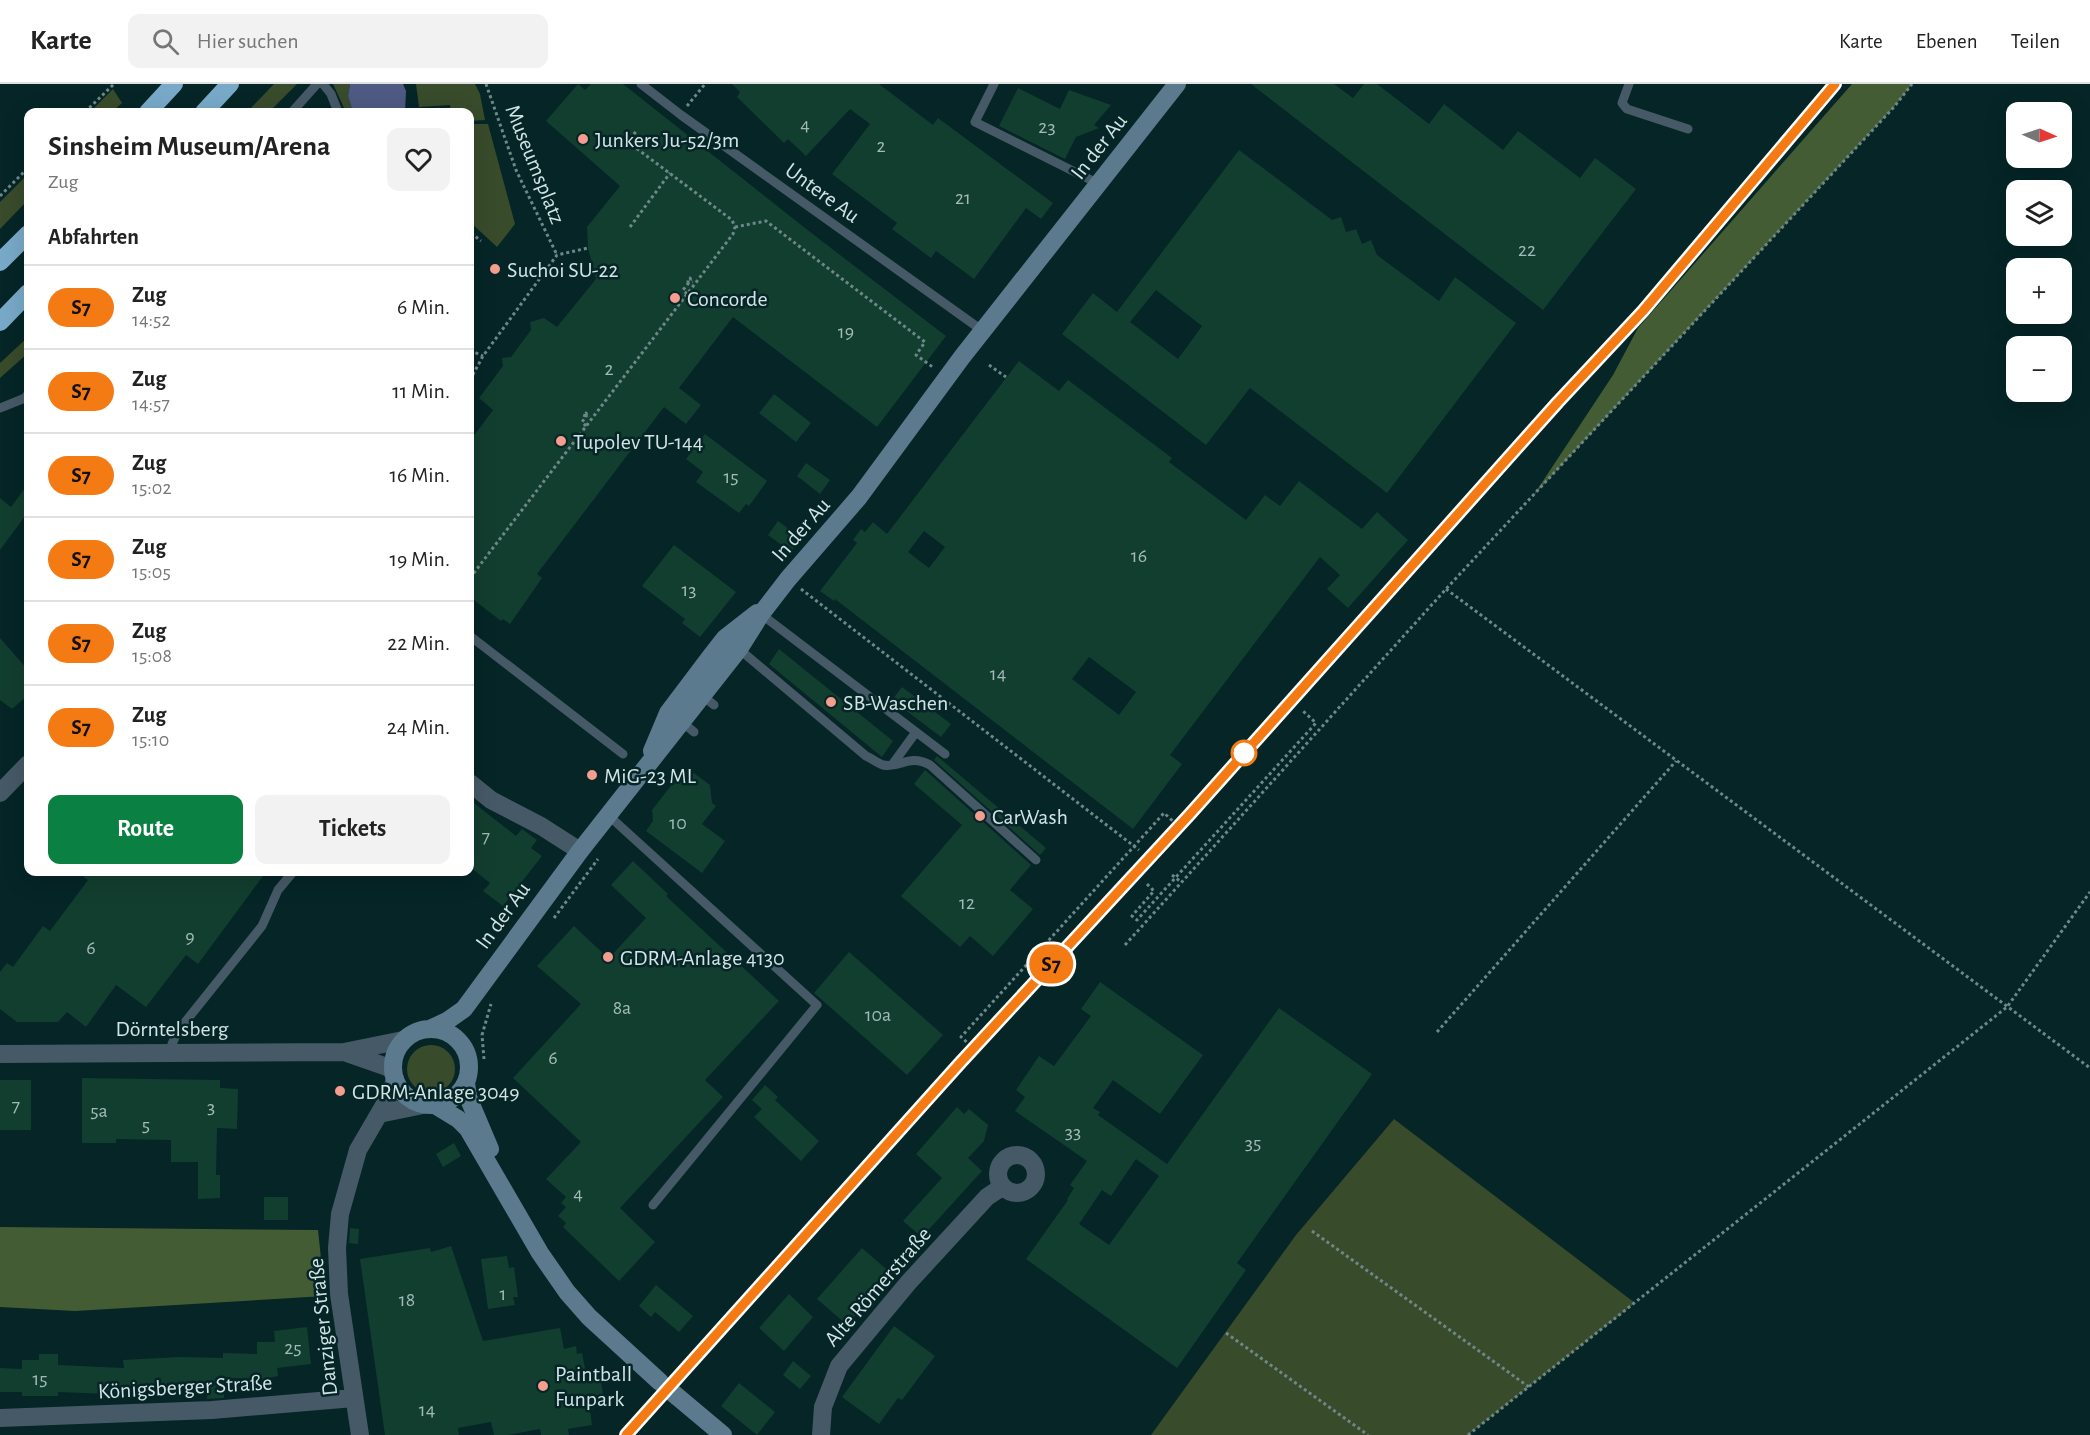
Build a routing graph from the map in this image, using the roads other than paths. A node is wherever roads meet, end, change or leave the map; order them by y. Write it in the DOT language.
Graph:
graph roads {
  1 [pos="174,84"];
  2 [pos="230,84"];
  3 [pos="317,84"];
  4 [pos="323,84"];
  5 [pos="641,84"];
  6 [pos="994,84"];
  7 [pos="1177,84"];
  8 [pos="1629,84"];
  9 [pos="152,108"];
  10 [pos="208,108"];
  11 [pos="296,108"];
  12 [pos="336,108"];
  13 [pos="1688,129"];
  14 [pos="1099,184"];
  15 [pos="24,238"];
  16 [pos="0,262"];
  17 [pos="24,297"];
  18 [pos="0,322"];
  19 [pos="983,331"];
  20 [pos="24,398"];
  21 [pos="0,408"];
  22 [pos="764,610"];
  23 [pos="474,639"];
  24 [pos="739,650"];
  25 [pos="916,732"];
  26 [pos="623,754"];
  27 [pos="945,754"];
  28 [pos="892,765"];
  29 [pos="645,766"];
  30 [pos="24,768"];
  31 [pos="474,786"];
  32 [pos="0,792"];
  33 [pos="608,815"];
  34 [pos="579,851"];
  35 [pos="1036,860"];
  36 [pos="290,876"];
  37 [pos="464,1009"];
  38 [pos="432,1028"];
  39 [pos="403,1040"];
  40 [pos="459,1040"];
  41 [pos="171,1052"];
  42 [pos="344,1052"];
  43 [pos="0,1054"];
  44 [pos="394,1075"];
  45 [pos="466,1083"];
  46 [pos="429,1105"];
  47 [pos="379,1113"];
  48 [pos="500,1185"];
  49 [pos="1002,1187"];
  50 [pos="653,1205"];
  51 [pos="354,1398"];
  52 [pos="0,1418"];
  53 [pos="19,1427"];
  54 [pos="360,1435"];
  55 [pos="723,1435"];
  56 [pos="821,1435"];
  1 -- 9 [label="highway"];
  2 -- 10 [label="highway"];
  3 -- 11 [label="lane"];
  4 -- 12 [label="lane"];
  5 -- 19 [label="lane, Untere Au"];
  6 -- 14 [label="lane"];
  7 -- 14 [label="street, In der Au"];
  8 -- 13 [label="lane"];
  14 -- 19 [label="street, In der Au"];
  15 -- 16 [label="highway"];
  17 -- 18 [label="highway"];
  19 -- 22 [label="street, In der Au"];
  20 -- 21 [label="lane"];
  22 -- 24 [label="street, In der Au"];
  22 -- 25 [label="lane"];
  22 -- 29 [label="street"];
  23 -- 26 [label="lane"];
  24 -- 28 [label="lane"];
  24 -- 29 [label="street, In der Au"];
  25 -- 27 [label="lane"];
  25 -- 28 [label="lane"];
  28 -- 35 [label="lane"];
  29 -- 33 [label="street, In der Au"];
  30 -- 32 [label="street"];
  31 -- 34 [label="street"];
  33 -- 34 [label="street, In der Au"];
  33 -- 50 [label="lane"];
  34 -- 37 [label="street, In der Au"];
  36 -- 41 [label="lane"];
  37 -- 38 [label="street, In der Au"];
  37 -- 40 [label="street, In der Au"];
  38 -- 39 [label="street"];
  38 -- 40 [label="street"];
  39 -- 42 [label="street, Dörntelsberg"];
  39 -- 44 [label="street"];
  40 -- 45 [label="street"];
  41 -- 42 [label="street, Dörntelsberg"];
  41 -- 43 [label="street, Dörntelsberg"];
  42 -- 44 [label="street, Dörntelsberg"];
  44 -- 46 [label="street"];
  44 -- 47 [label="street, Danziger Straße"];
  45 -- 46 [label="street"];
  45 -- 48 [label="street"];
  46 -- 47 [label="street"];
  46 -- 48 [label="street"];
  47 -- 51 [label="street, Danziger Straße"];
  48 -- 55 [label="street"];
  49 -- 56 [label="street, Alte Römerstraße"];
  51 -- 53 [label="street, Königsberger Straße"];
  51 -- 54 [label="street, Danziger Straße"];
  52 -- 53 [label="street, Königsberger Straße"];
}
